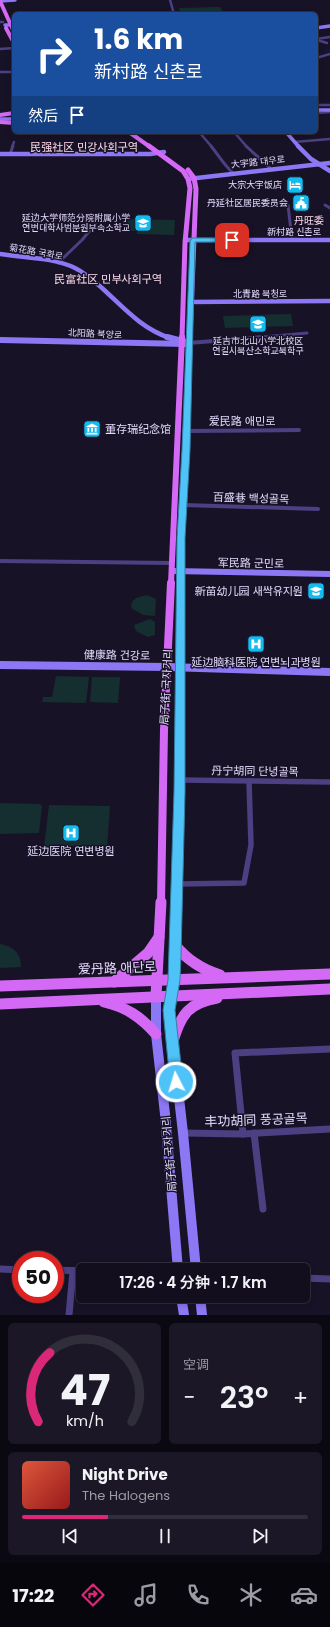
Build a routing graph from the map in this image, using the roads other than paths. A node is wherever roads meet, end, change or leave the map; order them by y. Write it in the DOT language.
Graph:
graph roads {
  1 [pos="15,0"];
  2 [pos="170,0"];
  3 [pos="0,1"];
  4 [pos="173,12"];
  5 [pos="2,22"];
  6 [pos="12,25"];
  7 [pos="330,26"];
  8 [pos="318,28"];
  9 [pos="330,37"];
  10 [pos="12,39"];
  11 [pos="318,39"];
  12 [pos="318,40"];
  13 [pos="327,44"];
  14 [pos="12,48"];
  15 [pos="0,49"];
  16 [pos="330,54"];
  17 [pos="318,57"];
  18 [pos="0,72"];
  19 [pos="12,72"];
  20 [pos="318,106"];
  21 [pos="330,106"];
  22 [pos="330,111"];
  23 [pos="318,112"];
  24 [pos="12,116"];
  25 [pos="0,118"];
  26 [pos="12,123"];
  27 [pos="133,134"];
  28 [pos="138,134"];
  29 [pos="201,134"];
  30 [pos="236,134"];
  31 [pos="288,134"];
  32 [pos="330,139"];
  33 [pos="14,142"];
  34 [pos="294,142"];
  35 [pos="161,152"];
  36 [pos="0,154"];
  37 [pos="10,154"];
  38 [pos="330,163"];
  39 [pos="317,164"];
  40 [pos="271,169"];
  41 [pos="330,171"];
  42 [pos="233,173"];
  43 [pos="191,178"];
  44 [pos="288,205"];
  45 [pos="326,205"];
  46 [pos="330,208"];
  47 [pos="95,219"];
  48 [pos="189,240"];
  49 [pos="292,240"];
  50 [pos="330,240"];
  51 [pos="0,254"];
  52 [pos="58,263"];
  53 [pos="330,301"];
  54 [pos="190,302"];
  55 [pos="307,333"];
  56 [pos="0,340"];
  57 [pos="184,343"];
  58 [pos="299,430"];
  59 [pos="186,431"];
  60 [pos="184,505"];
  61 [pos="318,508"];
  62 [pos="0,561"];
  63 [pos="172,563"];
  64 [pos="172,571"];
  65 [pos="181,571"];
  66 [pos="330,574"];
  67 [pos="0,665"];
  68 [pos="167,667"];
  69 [pos="181,667"];
  70 [pos="330,672"];
  71 [pos="180,780"];
  72 [pos="249,781"];
  73 [pos="330,782"];
  74 [pos="177,884"];
  75 [pos="160,936"];
  76 [pos="175,945"];
  77 [pos="330,974"];
  78 [pos="273,976"];
  79 [pos="230,978"];
  80 [pos="156,980"];
  81 [pos="174,980"];
  82 [pos="114,982"];
  83 [pos="0,986"];
  84 [pos="327,990"];
  85 [pos="274,991"];
  86 [pos="258,992"];
  87 [pos="156,996"];
  88 [pos="172,996"];
  89 [pos="86,1000"];
  90 [pos="0,1004"];
  91 [pos="156,1034"];
  92 [pos="173,1040"];
  93 [pos="330,1049"];
  94 [pos="330,1129"];
  95 [pos="184,1133"];
  96 [pos="254,1133"];
  97 [pos="243,1134"];
  98 [pos="263,1209"];
  99 [pos="177,1263"];
  100 [pos="195,1263"];
  101 [pos="0,1269"];
  102 [pos="12,1270"];
  103 [pos="64,1270"];
  104 [pos="73,1271"];
  105 [pos="310,1278"];
  106 [pos="330,1278"];
  107 [pos="183,1303"];
  108 [pos="201,1303"];
  109 [pos="69,1315"];
  110 [pos="184,1315"];
  111 [pos="202,1315"];
  1 -- 3 [label="street"];
  2 -- 4 [label="street"];
  3 -- 6 [label="main road"];
  5 -- 6 [label="street"];
  5 -- 10 [label="main road"];
  7 -- 8 [label="street"];
  9 -- 11 [label="street"];
  12 -- 13 [label="street"];
  14 -- 15 [label="street"];
  16 -- 17 [label="street"];
  18 -- 19 [label="street"];
  20 -- 21 [label="street"];
  22 -- 23 [label="street"];
  24 -- 25 [label="main road"];
  25 -- 26 [label="main road"];
  27 -- 35 [label="main road"];
  28 -- 35 [label="main road"];
  29 -- 42 [label="street"];
  30 -- 40 [label="street"];
  31 -- 34 [label="street"];
  32 -- 34 [label="street"];
  33 -- 37 [label="street"];
  34 -- 39 [label="street"];
  35 -- 37 [label="street"];
  35 -- 43 [label="main road"];
  36 -- 37 [label="street"];
  38 -- 39 [label="street, 大宇路 대우로"];
  39 -- 40 [label="street, 大宇路 대우로"];
  39 -- 41 [label="street"];
  40 -- 42 [label="street, 大宇路 대우로"];
  42 -- 43 [label="street, 大宇路 대우로"];
  43 -- 48 [label="main road, 局子街 국자거리"];
  44 -- 49 [label="street"];
  45 -- 46 [label="street"];
  47 -- 52 [label="street"];
  48 -- 49 [label="street, 新村路 신촌로"];
  48 -- 54 [label="main road, 局子街 국자거리"];
  48 -- 57 [label="main road, 局子街 국자거리"];
  49 -- 50 [label="street, 新村路 신촌로"];
  51 -- 52 [label="street, 菊花路 국화로"];
  52 -- 57 [label="street, 菊花路 국화로"];
  53 -- 54 [label="street, 北青路 북청로"];
  54 -- 57 [label="main road, 局子街 국자거리"];
  55 -- 57 [label="street"];
  56 -- 57 [label="street, 北阳路 북양로"];
  57 -- 59 [label="main road, 局子街 국자거리"];
  57 -- 63 [label="main road, 局子街 국자거리"];
  58 -- 59 [label="street, 爱民路 애민로"];
  59 -- 60 [label="main road, 局子街 국자거리"];
  60 -- 61 [label="street, 百盛巷 백성골목"];
  60 -- 65 [label="main road, 局子街 국자거리"];
  62 -- 63 [label="street"];
  63 -- 64 [label="main road, 局子街 국자거리"];
  64 -- 65 [label="street, 军民路 군민로"];
  64 -- 68 [label="main road, 局子街 국자거리"];
  65 -- 66 [label="street, 军民路 군민로"];
  65 -- 69 [label="main road, 局子街 국자거리"];
  67 -- 68 [label="street, 健康路 건강로"];
  68 -- 69 [label="street, 健康路 건강로"];
  68 -- 75 [label="main road, 局子街 국자거리"];
  69 -- 70 [label="street, 健康路 건강로"];
  69 -- 71 [label="main road, 局子街 국자거리"];
  71 -- 72 [label="street, 丹宁胡同 단녕골목"];
  71 -- 74 [label="main road, 局子街 국자거리"];
  72 -- 73 [label="street, 丹宁胡同 단녕골목"];
  72 -- 74 [label="street"];
  74 -- 76 [label="main road, 局子街 국자거리"];
  75 -- 80 [label="main road, 局子街 국자거리"];
  75 -- 82 [label="main road"];
  76 -- 79 [label="main road"];
  76 -- 81 [label="main road, 局子街 국자거리"];
  77 -- 78 [label="main road, 爱丹路 애단로"];
  78 -- 79 [label="main road, 爱丹路 애단로"];
  78 -- 85 [label="main road"];
  79 -- 81 [label="main road, 爱丹路 애단로"];
  80 -- 81 [label="main road, 爱丹路 애단로"];
  80 -- 82 [label="main road, 爱丹路 애단로"];
  80 -- 87 [label="main road, 局子街 국자거리"];
  81 -- 88 [label="main road, 局子街 국자거리"];
  82 -- 83 [label="main road, 爱丹路 애단로"];
  84 -- 85 [label="main road"];
  85 -- 86 [label="main road"];
  86 -- 88 [label="main road"];
  86 -- 92 [label="main road"];
  87 -- 88 [label="main road"];
  87 -- 89 [label="main road"];
  87 -- 91 [label="street, 局子街 국자거리"];
  88 -- 92 [label="street, 局子街 국자거리"];
  89 -- 90 [label="main road"];
  89 -- 91 [label="main road"];
  91 -- 99 [label="street, 局子街 국자거리"];
  92 -- 95 [label="street, 局子街 국자거리"];
  93 -- 97 [label="street"];
  94 -- 96 [label="street, 丰功胡同 풍공골목"];
  95 -- 97 [label="street, 丰功胡同 풍공골목"];
  95 -- 100 [label="street, 局子街 국자거리"];
  96 -- 97 [label="street, 丰功胡同 풍공골목"];
  96 -- 98 [label="street"];
  101 -- 102 [label="street"];
  103 -- 104 [label="street"];
  104 -- 109 [label="street"];
  105 -- 106 [label="street"];
  107 -- 110 [label="street"];
  108 -- 111 [label="street"];
}
